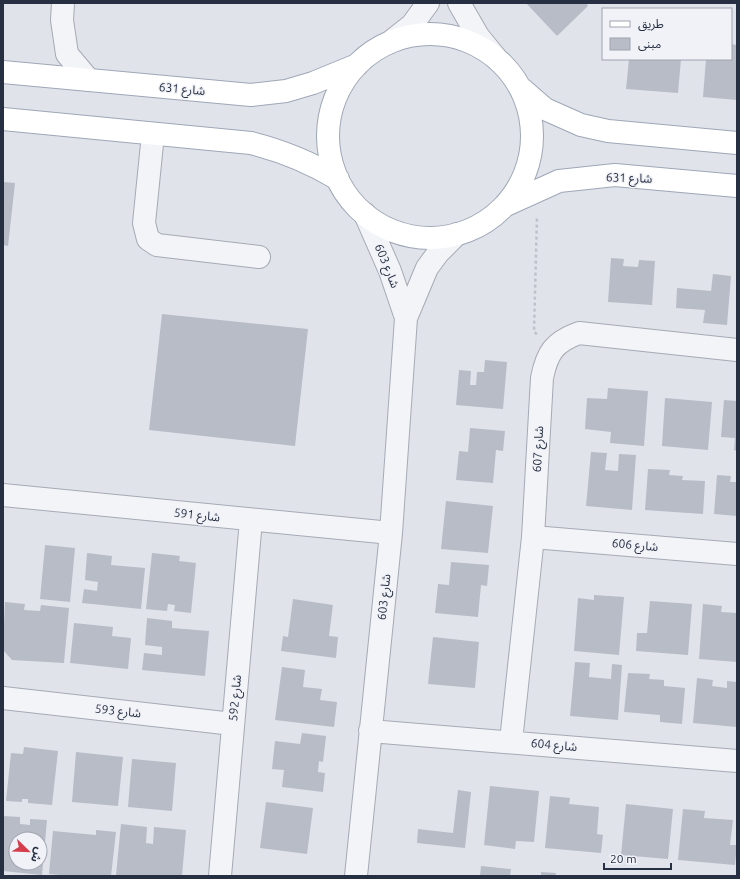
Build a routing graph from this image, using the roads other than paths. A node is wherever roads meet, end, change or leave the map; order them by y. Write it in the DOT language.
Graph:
graph roads {
  1 [pos="63,3"];
  2 [pos="428,3"];
  3 [pos="459,3"];
  4 [pos="393,40"];
  5 [pos="496,57"];
  6 [pos="357,65"];
  7 [pos="3,72"];
  8 [pos="89,80"];
  9 [pos="520,88"];
  10 [pos="3,119"];
  11 [pos="153,134"];
  12 [pos="737,142"];
  13 [pos="338,179"];
  14 [pos="737,186"];
  15 [pos="503,207"];
  16 [pos="365,214"];
  17 [pos="457,234"];
  18 [pos="259,257"];
  19 [pos="406,318"];
  20 [pos="737,350"];
  21 [pos="3,495"];
  22 [pos="251,520"];
  23 [pos="391,532"];
  24 [pos="533,537"];
  25 [pos="737,554"];
  26 [pos="3,698"];
  27 [pos="233,724"];
  28 [pos="370,731"];
  29 [pos="511,741"];
  30 [pos="737,761"];
  31 [pos="220,876"];
  32 [pos="356,876"];
  1 -- 8 [label="street"];
  2 -- 4 [label="street"];
  3 -- 5 [label="street"];
  4 -- 5 [label="main road"];
  4 -- 6 [label="main road"];
  5 -- 9 [label="main road"];
  6 -- 8 [label="main road, شارع 631"];
  6 -- 13 [label="main road"];
  7 -- 8 [label="main road, شارع 631"];
  9 -- 12 [label="main road"];
  9 -- 15 [label="main road"];
  10 -- 11 [label="main road"];
  11 -- 13 [label="main road"];
  11 -- 18 [label="street"];
  13 -- 16 [label="main road"];
  14 -- 15 [label="main road, شارع 631"];
  15 -- 17 [label="main road"];
  16 -- 17 [label="main road"];
  16 -- 19 [label="street, شارع 603"];
  17 -- 19 [label="street, شارع 603"];
  19 -- 23 [label="street, شارع 603"];
  20 -- 24 [label="street, شارع 607"];
  21 -- 22 [label="street, شارع 591"];
  22 -- 23 [label="street, شارع 591"];
  22 -- 27 [label="street, شارع 592"];
  23 -- 28 [label="street, شارع 603"];
  24 -- 25 [label="street, شارع 606"];
  24 -- 29 [label="street, شارع 607"];
  26 -- 27 [label="street, شارع 593"];
  27 -- 31 [label="street, شارع 592"];
  28 -- 29 [label="street, شارع 604"];
  28 -- 32 [label="street, شارع 603"];
  29 -- 30 [label="street, شارع 604"];
}
